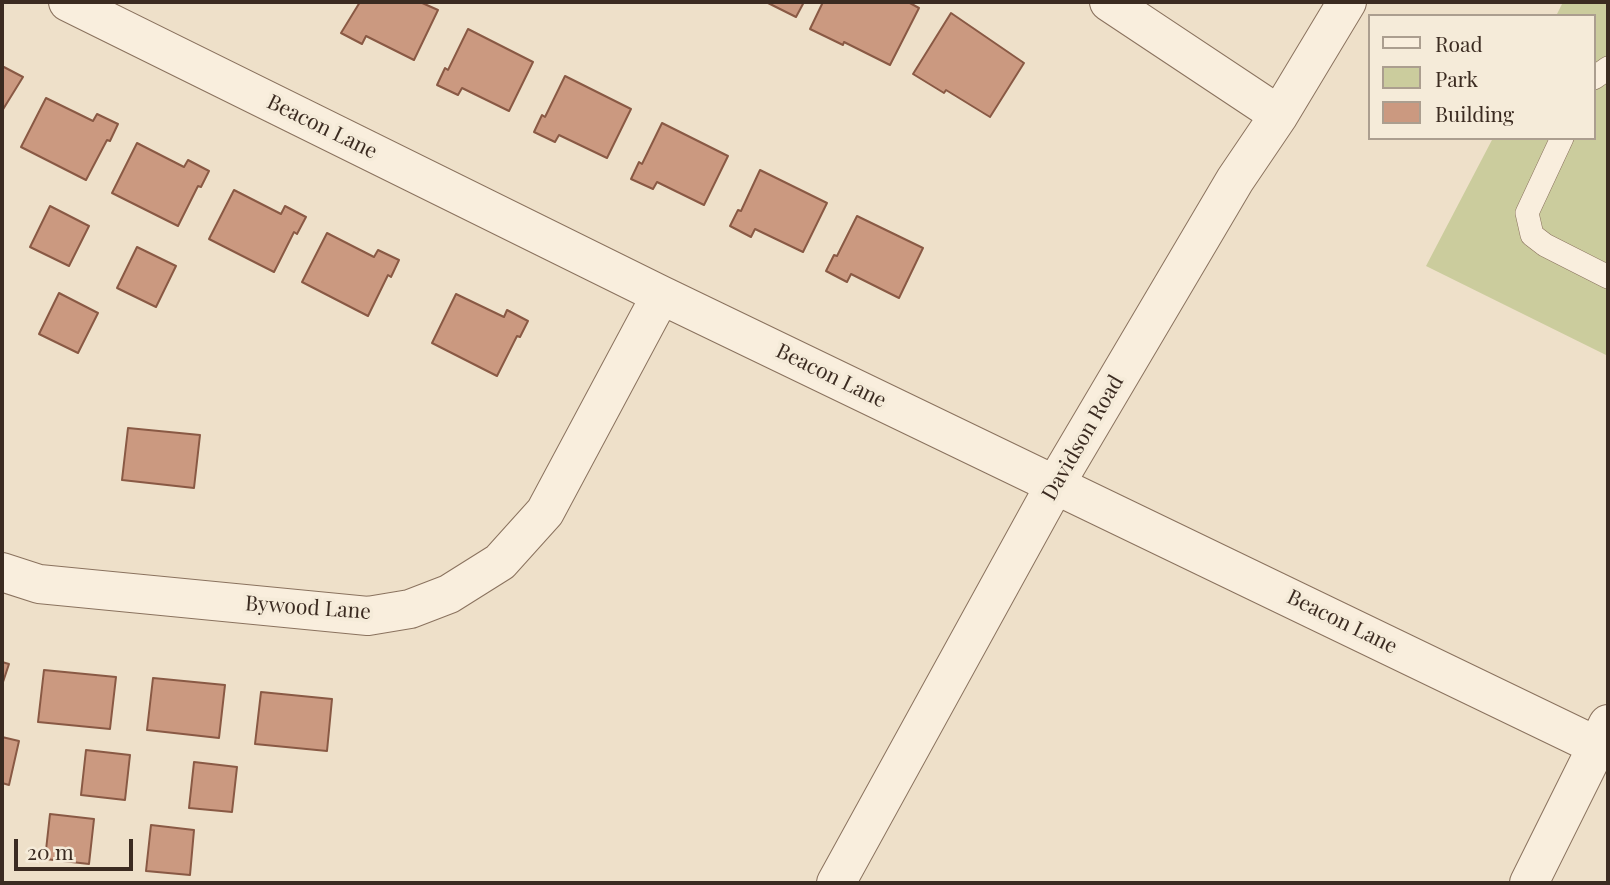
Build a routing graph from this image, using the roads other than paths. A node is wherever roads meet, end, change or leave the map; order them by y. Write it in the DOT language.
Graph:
graph roads {
  1 [pos="68,2"];
  2 [pos="1109,2"];
  3 [pos="1347,2"];
  4 [pos="1279,115"];
  5 [pos="1561,140"];
  6 [pos="1608,277"];
  7 [pos="662,295"];
  8 [pos="1056,483"];
  9 [pos="2,572"];
  10 [pos="1603,735"];
  11 [pos="836,883"];
  12 [pos="1529,883"];
  1 -- 7 [label="street, Beacon Lane"];
  2 -- 4 [label="street"];
  3 -- 4 [label="street, Davidson Road"];
  4 -- 8 [label="street, Davidson Road"];
  5 -- 6 [label="lane"];
  7 -- 8 [label="street, Beacon Lane"];
  7 -- 9 [label="street, Bywood Lane"];
  8 -- 10 [label="street, Beacon Lane"];
  8 -- 11 [label="street, Davidson Road"];
  10 -- 12 [label="street"];
}
